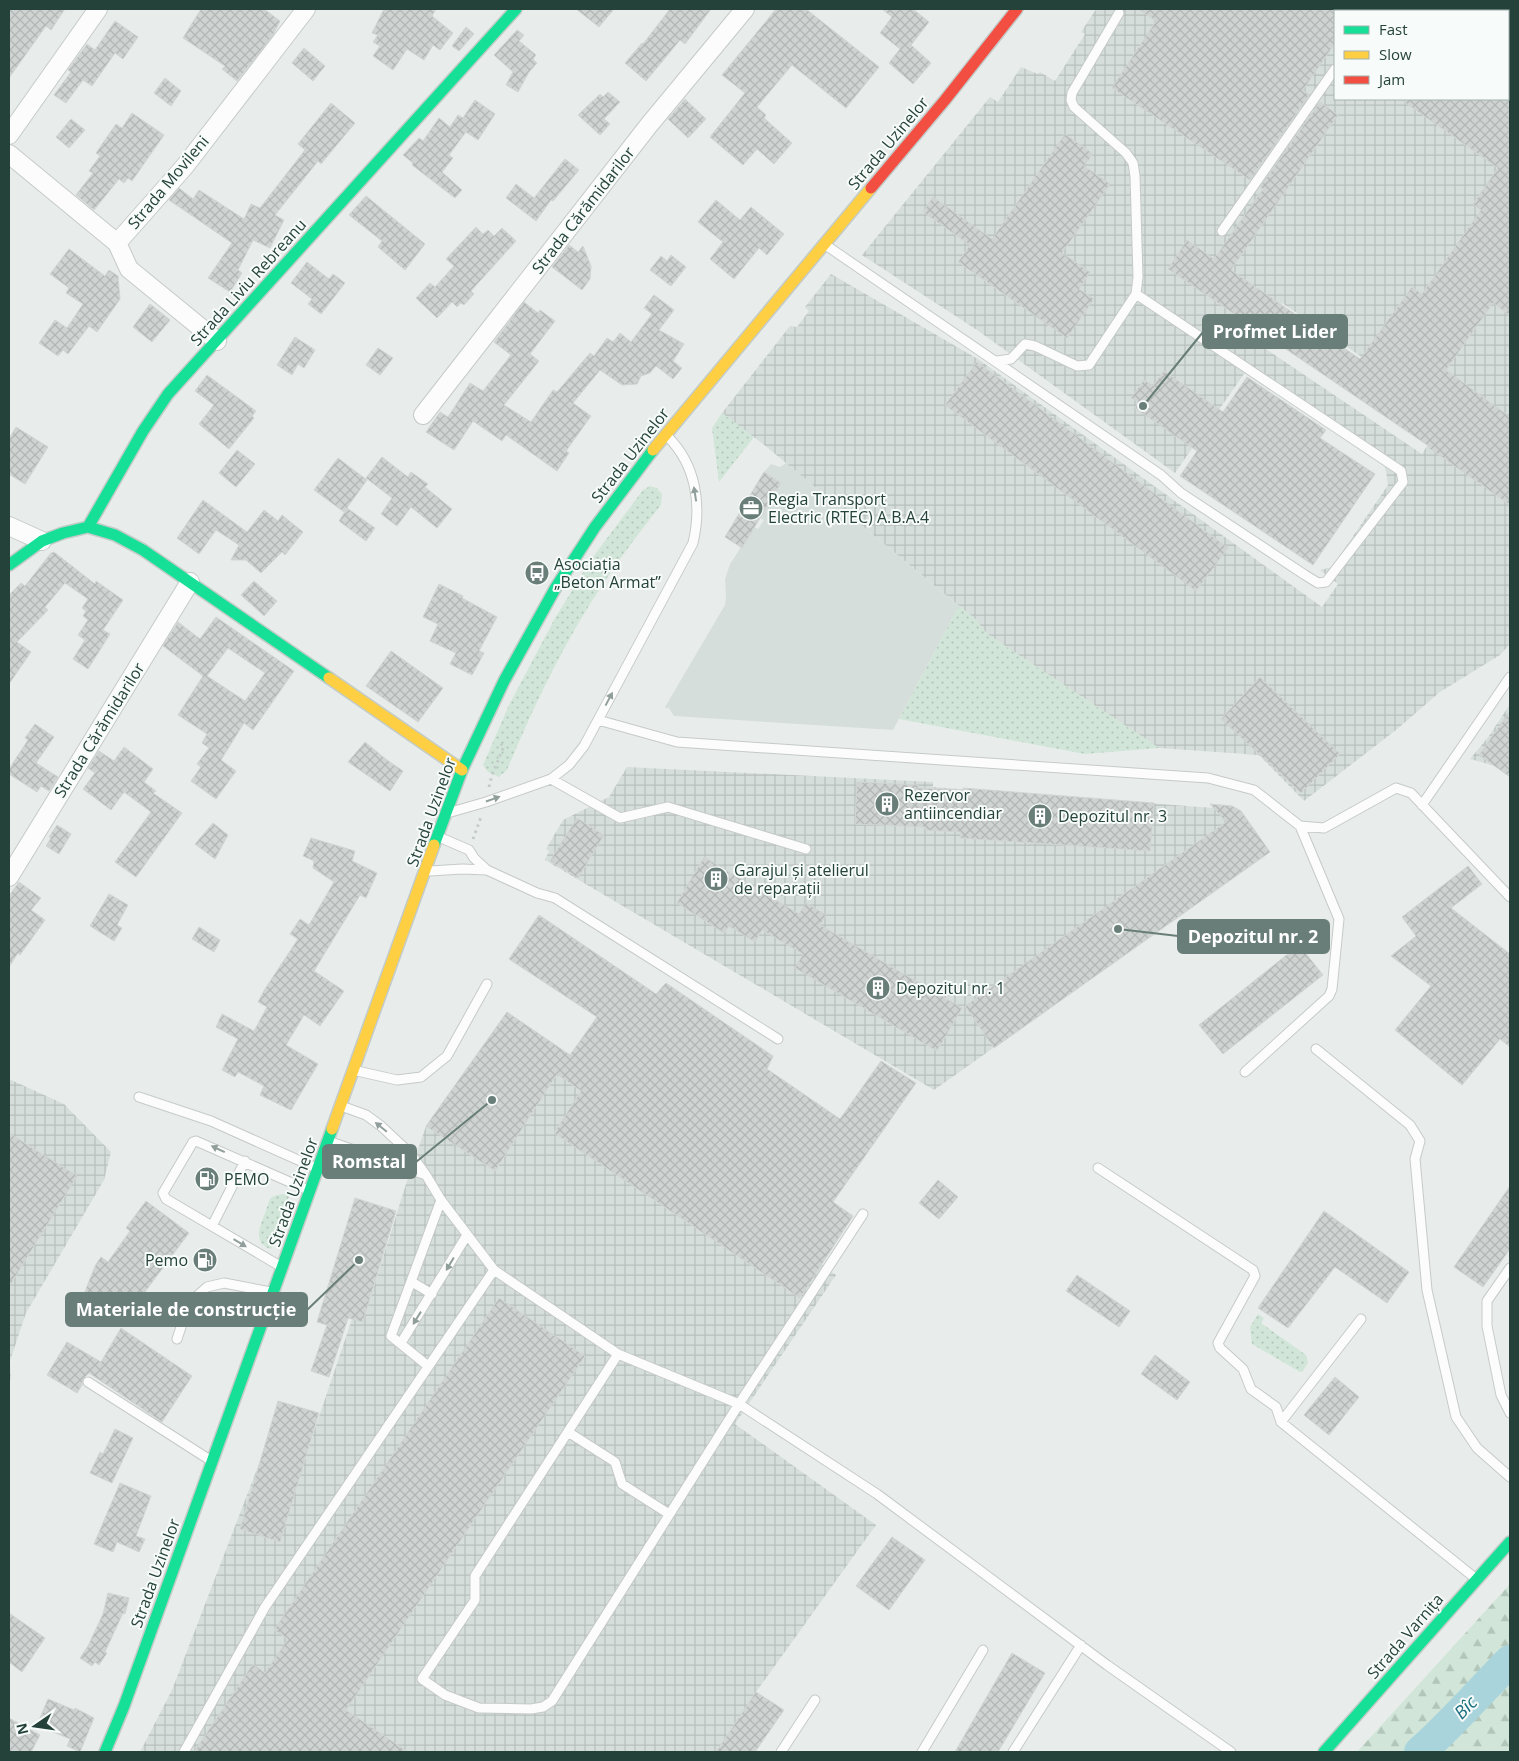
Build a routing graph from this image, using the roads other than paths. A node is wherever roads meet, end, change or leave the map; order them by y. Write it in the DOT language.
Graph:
graph roads {
  1 [pos="98,9"];
  2 [pos="306,9"];
  3 [pos="516,9"];
  4 [pos="745,9"];
  5 [pos="1017,9"];
  6 [pos="1119,13"];
  7 [pos="1334,70"];
  8 [pos="9,135"];
  9 [pos="9,154"];
  10 [pos="1222,231"];
  11 [pos="117,243"];
  12 [pos="824,244"];
  13 [pos="1136,294"];
  14 [pos="217,341"];
  15 [pos="997,361"];
  16 [pos="424,415"];
  17 [pos="665,435"];
  18 [pos="9,526"];
  19 [pos="88,527"];
  20 [pos="42,541"];
  21 [pos="9,565"];
  22 [pos="190,582"];
  23 [pos="1510,677"];
  24 [pos="598,720"];
  25 [pos="462,770"];
  26 [pos="551,779"];
  27 [pos="1422,805"];
  28 [pos="446,813"];
  29 [pos="1300,826"];
  30 [pos="438,836"];
  31 [pos="806,849"];
  32 [pos="487,870"];
  33 [pos="426,872"];
  34 [pos="9,877"];
  35 [pos="1510,897"];
  36 [pos="487,984"];
  37 [pos="778,1039"];
  38 [pos="1316,1049"];
  39 [pos="354,1071"];
  40 [pos="1245,1072"];
  41 [pos="139,1098"];
  42 [pos="341,1106"];
  43 [pos="329,1141"];
  44 [pos="244,1161"];
  45 [pos="1098,1168"];
  46 [pos="318,1169"];
  47 [pos="426,1175"];
  48 [pos="310,1192"];
  49 [pos="441,1200"];
  50 [pos="863,1214"];
  51 [pos="212,1226"];
  52 [pos="467,1235"];
  53 [pos="283,1268"];
  54 [pos="1510,1268"];
  55 [pos="494,1270"];
  56 [pos="412,1282"];
  57 [pos="274,1293"];
  58 [pos="432,1294"];
  59 [pos="1361,1319"];
  60 [pos="177,1338"];
  61 [pos="401,1343"];
  62 [pos="618,1354"];
  63 [pos="428,1366"];
  64 [pos="88,1382"];
  65 [pos="739,1404"];
  66 [pos="1510,1413"];
  67 [pos="1281,1422"];
  68 [pos="568,1432"];
  69 [pos="212,1461"];
  70 [pos="1510,1477"];
  71 [pos="669,1514"];
  72 [pos="1510,1542"];
  73 [pos="1477,1579"];
  74 [pos="1080,1645"];
  75 [pos="983,1650"];
  76 [pos="815,1700"];
  77 [pos="105,1752"];
  78 [pos="184,1752"];
  79 [pos="781,1752"];
  80 [pos="922,1752"];
  81 [pos="1014,1752"];
  82 [pos="1231,1752"];
  83 [pos="1324,1752"];
  1 -- 8 [label="street"];
  2 -- 11 [label="street, Strada Movileni"];
  3 -- 14 [label="main road, Strada Liviu Rebreanu"];
  4 -- 16 [label="street, Strada Cărămidarilor"];
  5 -- 12 [label="main road, Strada Uzinelor"];
  6 -- 13 [label="lane"];
  7 -- 10 [label="lane"];
  9 -- 11 [label="street"];
  11 -- 14 [label="street, Strada Movileni"];
  12 -- 15 [label="lane"];
  12 -- 17 [label="main road, Strada Uzinelor"];
  13 -- 15 [label="lane"];
  13 -- 15 [label="lane"];
  14 -- 19 [label="main road, Strada Liviu Rebreanu"];
  24 -- 17 [label="lane, one-way"];
  17 -- 25 [label="main road, Strada Uzinelor"];
  18 -- 20 [label="street"];
  19 -- 20 [label="main road"];
  19 -- 22 [label="main road"];
  20 -- 21 [label="main road"];
  22 -- 25 [label="main road"];
  22 -- 34 [label="street, Strada Cărămidarilor"];
  23 -- 27 [label="lane"];
  24 -- 26 [label="lane"];
  24 -- 29 [label="lane"];
  25 -- 28 [label="main road, Strada Uzinelor"];
  28 -- 26 [label="lane, one-way"];
  26 -- 31 [label="lane"];
  27 -- 29 [label="lane"];
  27 -- 35 [label="lane"];
  28 -- 30 [label="main road, Strada Uzinelor"];
  29 -- 40 [label="lane"];
  30 -- 32 [label="lane"];
  30 -- 33 [label="main road, Strada Uzinelor"];
  32 -- 33 [label="lane"];
  32 -- 37 [label="lane"];
  33 -- 39 [label="main road, Strada Uzinelor"];
  36 -- 39 [label="lane"];
  38 -- 70 [label="lane"];
  39 -- 42 [label="main road, Strada Uzinelor"];
  41 -- 46 [label="lane"];
  42 -- 43 [label="main road, Strada Uzinelor"];
  47 -- 42 [label="lane, one-way"];
  43 -- 46 [label="main road, Strada Uzinelor"];
  43 -- 47 [label="lane"];
  44 -- 48 [label="lane"];
  44 -- 51 [label="lane"];
  44 -- 51 [label="lane, one-way"];
  45 -- 67 [label="lane"];
  46 -- 48 [label="main road, Strada Uzinelor"];
  47 -- 49 [label="lane"];
  48 -- 53 [label="main road, Strada Uzinelor"];
  49 -- 52 [label="lane"];
  49 -- 56 [label="lane"];
  50 -- 65 [label="lane"];
  51 -- 53 [label="lane, one-way"];
  52 -- 55 [label="lane"];
  52 -- 58 [label="lane, one-way"];
  53 -- 57 [label="main road, Strada Uzinelor"];
  54 -- 66 [label="lane"];
  55 -- 62 [label="lane"];
  55 -- 63 [label="lane"];
  56 -- 58 [label="lane"];
  56 -- 61 [label="lane"];
  57 -- 60 [label="lane"];
  57 -- 69 [label="main road, Strada Uzinelor"];
  58 -- 61 [label="lane, one-way"];
  59 -- 67 [label="lane"];
  61 -- 63 [label="lane"];
  62 -- 65 [label="lane"];
  62 -- 68 [label="lane"];
  63 -- 78 [label="lane"];
  64 -- 69 [label="lane"];
  65 -- 71 [label="lane"];
  65 -- 74 [label="lane"];
  67 -- 73 [label="lane"];
  68 -- 71 [label="lane"];
  68 -- 71 [label="lane"];
  69 -- 77 [label="main road, Strada Uzinelor"];
  72 -- 73 [label="main road, Strada Varnița"];
  73 -- 83 [label="main road, Strada Varnița"];
  74 -- 81 [label="lane"];
  74 -- 82 [label="lane"];
  75 -- 80 [label="lane"];
  76 -- 79 [label="lane"];
}
